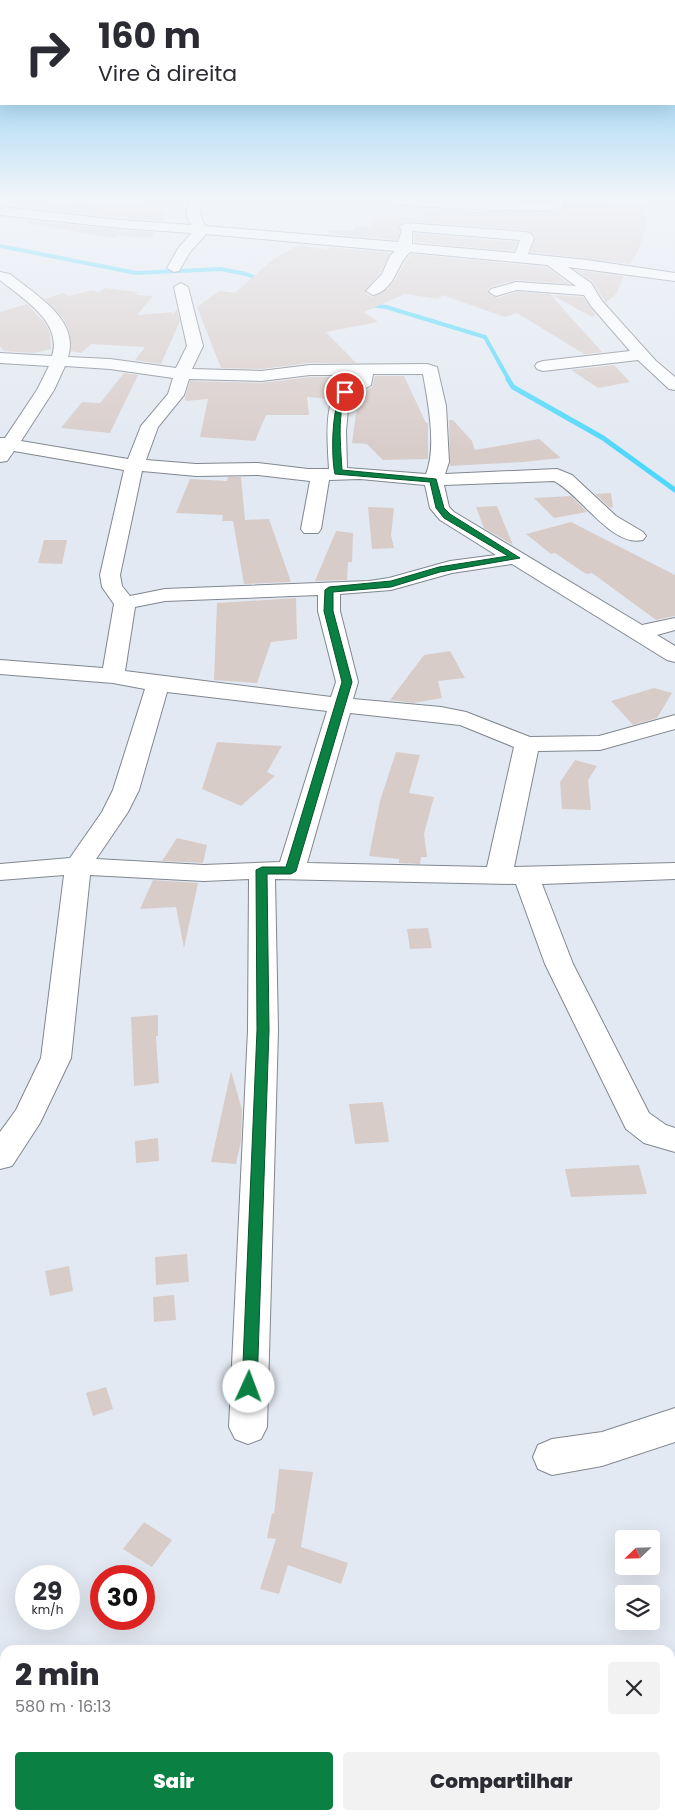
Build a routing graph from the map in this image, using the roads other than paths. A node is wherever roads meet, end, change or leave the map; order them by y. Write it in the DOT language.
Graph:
graph roads {
  1 [pos="11,282"];
  2 [pos="383,282"];
  3 [pos="582,282"];
  4 [pos="180,287"];
  5 [pos="374,291"];
  6 [pos="589,291"];
  7 [pos="496,292"];
  8 [pos="642,355"];
  9 [pos="0,358"];
  10 [pos="59,360"];
  11 [pos="543,366"];
  12 [pos="365,370"];
  13 [pos="182,374"];
  14 [pos="675,385"];
  15 [pos="3,448"];
  16 [pos="134,466"];
  17 [pos="329,473"];
  18 [pos="433,480"];
  19 [pos="311,529"];
  20 [pos="636,536"];
  21 [pos="516,558"];
  22 [pos="329,590"];
  23 [pos="125,603"];
  24 [pos="675,624"];
  25 [pos="641,632"];
  26 [pos="675,655"];
  27 [pos="0,667"];
  28 [pos="113,676"];
  29 [pos="158,684"];
  30 [pos="339,704"];
  31 [pos="675,722"];
  32 [pos="527,744"];
  33 [pos="78,866"];
  34 [pos="276,871"];
  35 [pos="675,871"];
  36 [pos="0,872"];
  37 [pos="512,876"];
  38 [pos="675,1140"];
  39 [pos="0,1157"];
  40 [pos="675,1425"];
  41 [pos="248,1427"];
  42 [pos="552,1457"];
  1 -- 10 [label="street"];
  2 -- 5 [label="street"];
  3 -- 6 [label="street"];
  4 -- 13 [label="street"];
  6 -- 7 [label="street"];
  6 -- 8 [label="street"];
  8 -- 11 [label="street"];
  8 -- 14 [label="street"];
  9 -- 10 [label="street"];
  10 -- 13 [label="street"];
  10 -- 15 [label="street"];
  12 -- 13 [label="street"];
  12 -- 17 [label="street"];
  12 -- 18 [label="street"];
  13 -- 16 [label="street"];
  15 -- 16 [label="street"];
  16 -- 17 [label="street"];
  16 -- 23 [label="street"];
  17 -- 18 [label="street"];
  17 -- 19 [label="street"];
  18 -- 20 [label="street"];
  18 -- 21 [label="street"];
  21 -- 22 [label="street"];
  21 -- 25 [label="street"];
  22 -- 23 [label="street"];
  22 -- 30 [label="street"];
  23 -- 28 [label="street"];
  24 -- 25 [label="street"];
  25 -- 26 [label="street"];
  27 -- 28 [label="street"];
  28 -- 29 [label="street"];
  29 -- 30 [label="street"];
  29 -- 33 [label="street"];
  30 -- 32 [label="street"];
  30 -- 34 [label="street"];
  31 -- 32 [label="street"];
  32 -- 37 [label="street"];
  33 -- 34 [label="street"];
  33 -- 36 [label="street"];
  33 -- 39 [label="street"];
  34 -- 37 [label="street"];
  34 -- 41 [label="street"];
  35 -- 37 [label="street"];
  37 -- 38 [label="street"];
  40 -- 42 [label="street"];
}
